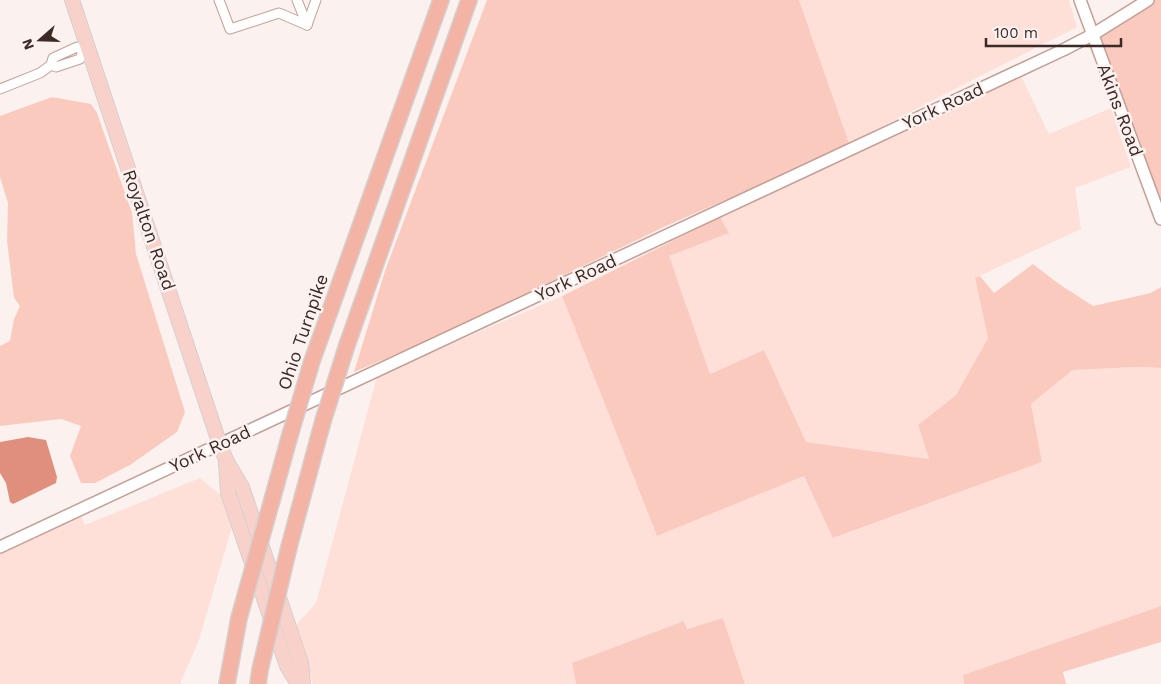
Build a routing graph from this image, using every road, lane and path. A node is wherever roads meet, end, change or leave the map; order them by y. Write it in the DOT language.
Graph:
graph roads {
  1 [pos="72,0"];
  2 [pos="219,0"];
  3 [pos="297,0"];
  4 [pos="316,0"];
  5 [pos="441,0"];
  6 [pos="469,0"];
  7 [pos="1080,0"];
  8 [pos="1148,0"];
  9 [pos="307,25"];
  10 [pos="1092,35"];
  11 [pos="86,50"];
  12 [pos="0,88"];
  13 [pos="1161,219"];
  14 [pos="220,445"];
  15 [pos="226,460"];
  16 [pos="0,547"];
  17 [pos="259,677"];
  18 [pos="227,684"];
  19 [pos="298,684"];
  20 [pos="303,684"];
  1 -- 11 [label="main road, Royalton Road"];
  2 -- 9 [label="street"];
  3 -- 9 [label="street"];
  4 -- 9 [label="street"];
  5 -- 18 [label="highway, Ohio Turnpike, bridge"];
  6 -- 17 [label="highway, bridge"];
  7 -- 10 [label="street, Akins Road"];
  8 -- 10 [label="street, York Road"];
  10 -- 13 [label="street, Akins Road"];
  10 -- 14 [label="street, York Road"];
  11 -- 12 [label="street"];
  11 -- 14 [label="main road, Royalton Road"];
  14 -- 15 [label="main road, Royalton Road"];
  14 -- 16 [label="street, York Road"];
  15 -- 19 [label="main road, Royalton Road"];
  15 -- 20 [label="main road, Royalton Road"];
}
